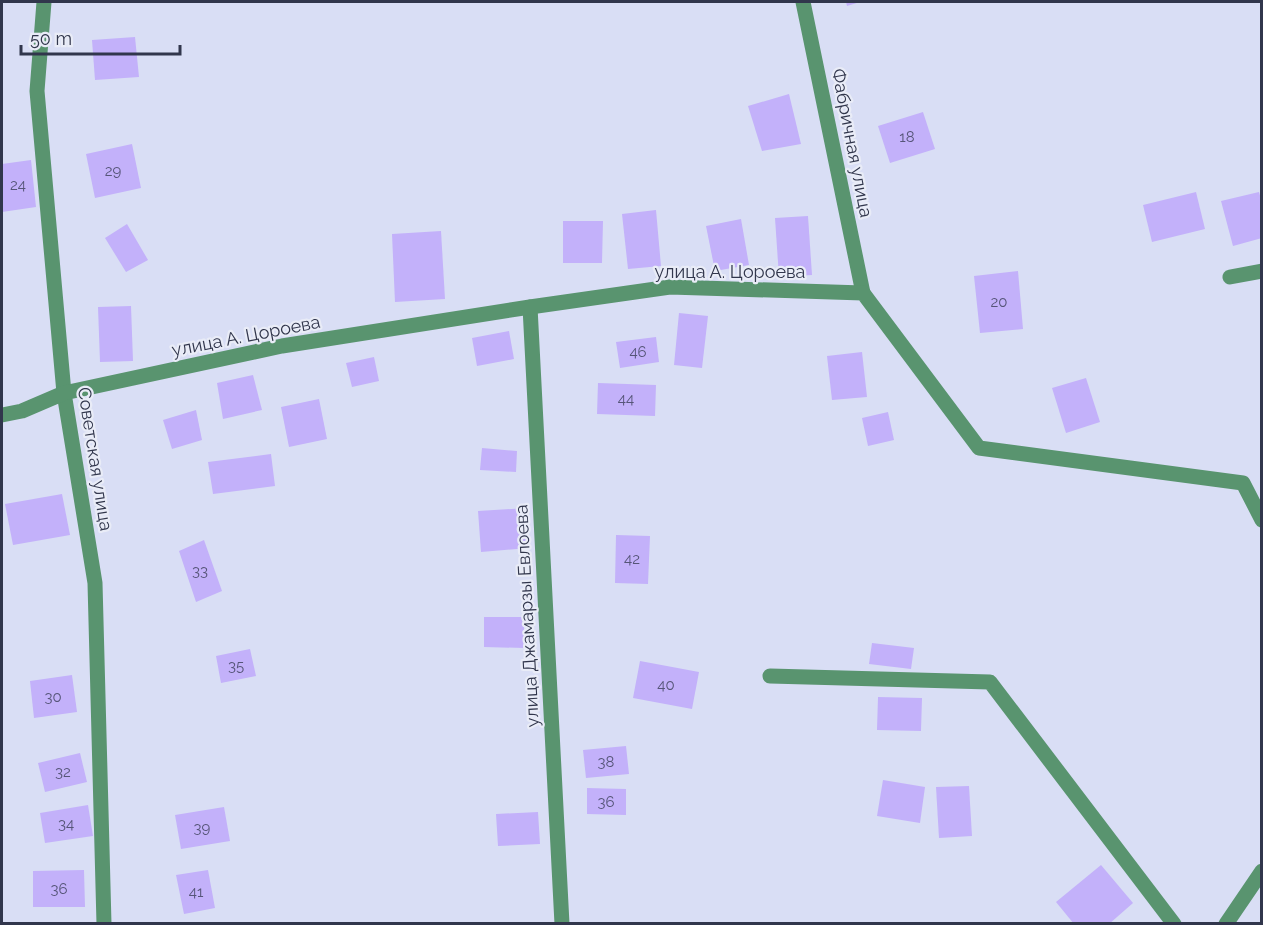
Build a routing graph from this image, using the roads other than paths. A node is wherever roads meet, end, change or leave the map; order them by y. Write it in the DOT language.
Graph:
graph roads {
  1 [pos="44,2"];
  2 [pos="803,2"];
  3 [pos="1262,270"];
  4 [pos="1230,277"];
  5 [pos="863,293"];
  6 [pos="530,307"];
  7 [pos="64,393"];
  8 [pos="2,415"];
  9 [pos="1262,520"];
  10 [pos="770,676"];
  11 [pos="1262,871"];
  12 [pos="104,924"];
  13 [pos="562,924"];
  14 [pos="1174,924"];
  15 [pos="1226,924"];
  1 -- 7 [label="street, Советская улица"];
  2 -- 5 [label="street, Фабричная улица"];
  3 -- 4 [label="street"];
  5 -- 6 [label="street, улица А. Цороева"];
  5 -- 9 [label="street"];
  6 -- 7 [label="street, улица А. Цороева"];
  6 -- 13 [label="street, улица Джамарзы Евлоева"];
  7 -- 8 [label="street, улица А. Цороева"];
  7 -- 12 [label="street, Советская улица"];
  10 -- 14 [label="street"];
  11 -- 15 [label="street"];
}
